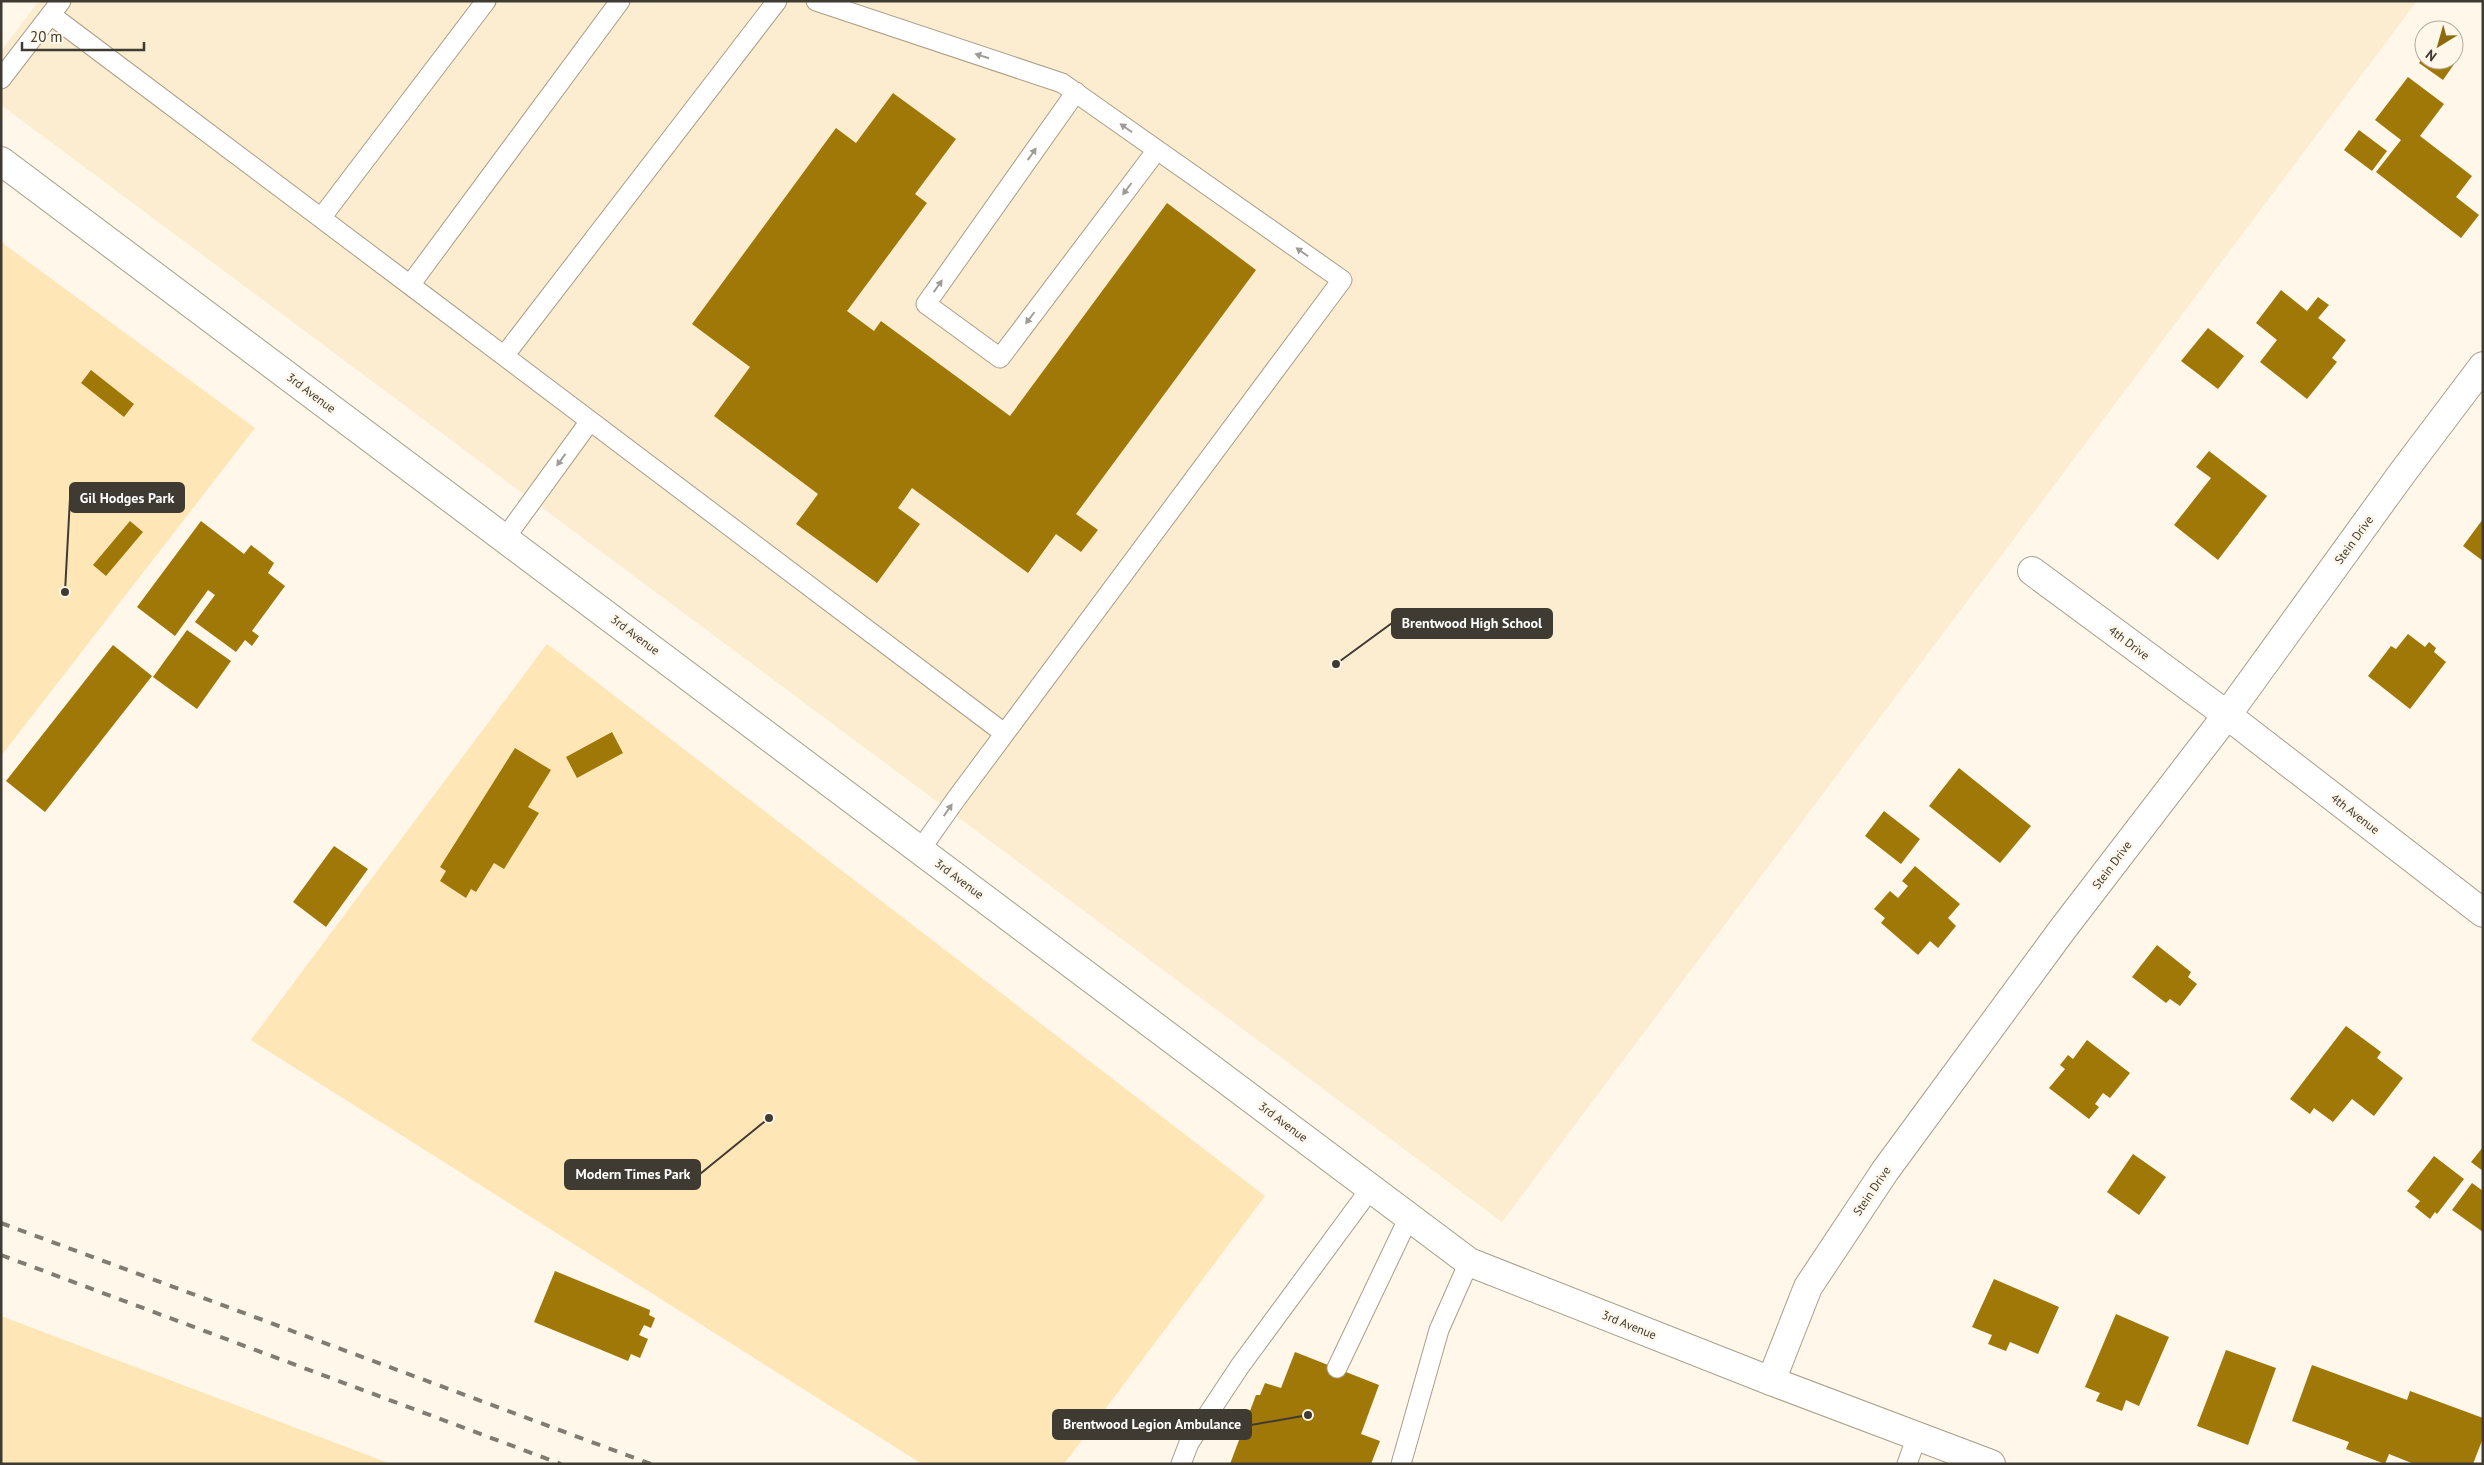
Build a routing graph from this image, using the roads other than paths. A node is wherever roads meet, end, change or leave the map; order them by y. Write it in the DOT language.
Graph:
graph roads {
  1 [pos="486,1"];
  2 [pos="620,1"];
  3 [pos="777,1"];
  4 [pos="816,1"];
  5 [pos="56,8"];
  6 [pos="1,80"];
  7 [pos="1076,92"];
  8 [pos="1157,150"];
  9 [pos="1,161"];
  10 [pos="321,218"];
  11 [pos="410,285"];
  12 [pos="504,356"];
  13 [pos="2483,366"];
  14 [pos="590,421"];
  15 [pos="506,538"];
  16 [pos="2032,570"];
  17 [pos="2227,715"];
  18 [pos="1004,733"];
  19 [pos="920,850"];
  20 [pos="2483,913"];
  21 [pos="1371,1188"];
  22 [pos="1409,1217"];
  23 [pos="1469,1262"];
  24 [pos="1337,1368"];
  25 [pos="1771,1382"];
  26 [pos="1917,1436"];
  27 [pos="1181,1464"];
  28 [pos="1401,1464"];
  29 [pos="1907,1464"];
  30 [pos="1991,1464"];
  1 -- 10 [label="lane"];
  2 -- 11 [label="lane"];
  3 -- 12 [label="lane"];
  7 -- 4 [label="lane, one-way"];
  5 -- 6 [label="lane"];
  5 -- 10 [label="lane"];
  8 -- 7 [label="lane, one-way"];
  8 -- 7 [label="lane, one-way"];
  18 -- 8 [label="lane, one-way"];
  9 -- 15 [label="street, 3rd Avenue"];
  10 -- 11 [label="lane"];
  11 -- 12 [label="lane"];
  12 -- 14 [label="lane"];
  13 -- 17 [label="street, Stein Drive"];
  14 -- 15 [label="lane, one-way"];
  14 -- 18 [label="lane"];
  15 -- 19 [label="street, 3rd Avenue"];
  16 -- 17 [label="street, 4th Drive"];
  17 -- 20 [label="street, 4th Avenue"];
  17 -- 25 [label="street, Stein Drive"];
  19 -- 18 [label="lane, one-way"];
  19 -- 21 [label="street, 3rd Avenue"];
  21 -- 22 [label="street, 3rd Avenue"];
  21 -- 27 [label="lane"];
  22 -- 23 [label="street, 3rd Avenue"];
  22 -- 24 [label="lane"];
  23 -- 25 [label="street, 3rd Avenue"];
  23 -- 28 [label="lane"];
  25 -- 26 [label="street, 3rd Avenue"];
  26 -- 29 [label="lane"];
  26 -- 30 [label="street, 3rd Avenue"];
}
